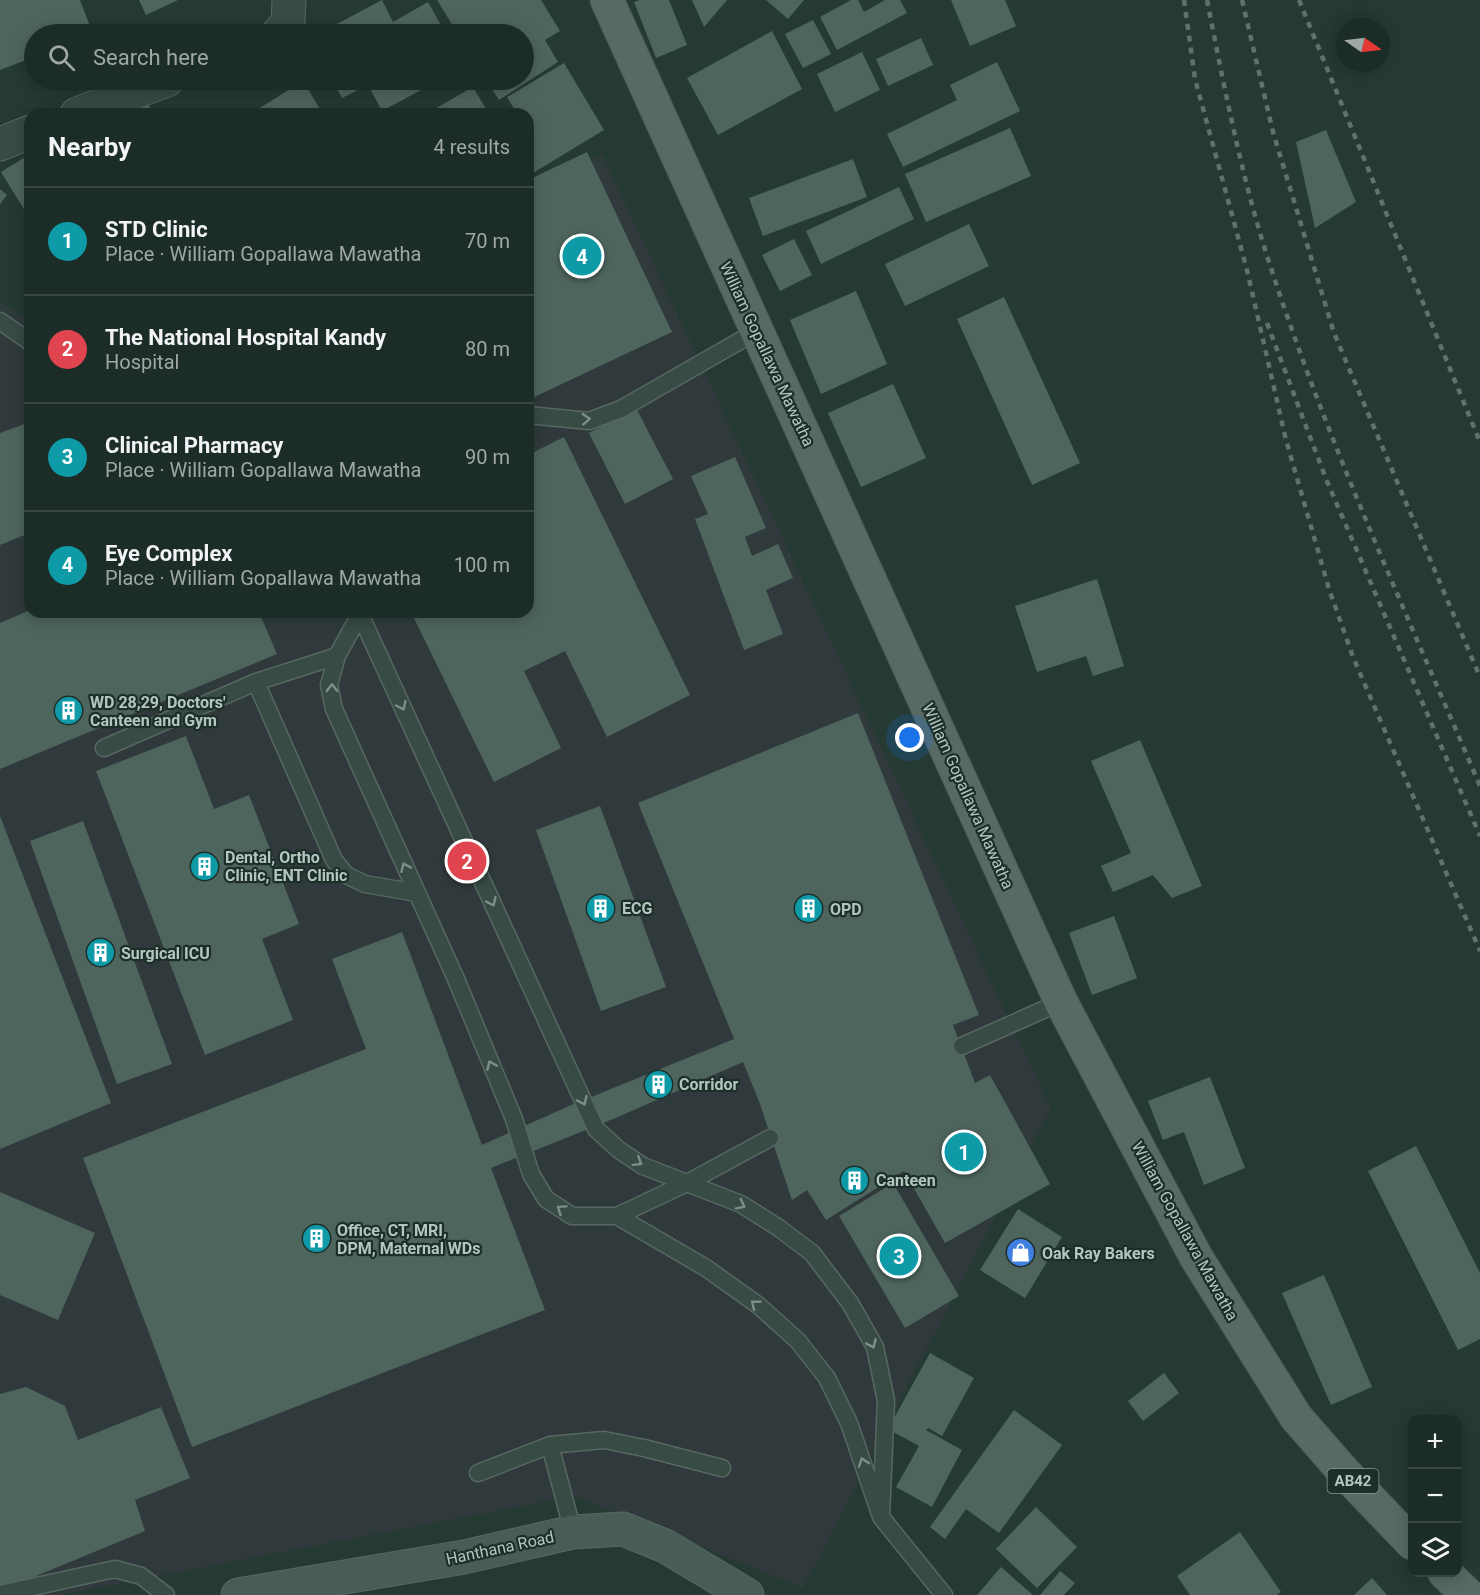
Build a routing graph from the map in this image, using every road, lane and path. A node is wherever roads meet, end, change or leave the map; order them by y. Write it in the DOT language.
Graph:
graph roads {
  1 [pos="289,0"];
  2 [pos="607,0"];
  3 [pos="286,24"];
  4 [pos="141,90"];
  5 [pos="94,108"];
  6 [pos="24,134"];
  7 [pos="0,144"];
  8 [pos="0,321"];
  9 [pos="757,331"];
  10 [pos="24,338"];
  11 [pos="534,416"];
  12 [pos="356,618"];
  13 [pos="361,618"];
  14 [pos="337,656"];
  15 [pos="256,682"];
  16 [pos="104,748"];
  17 [pos="417,893"];
  18 [pos="1061,1002"];
  19 [pos="962,1046"];
  20 [pos="770,1138"];
  21 [pos="687,1183"];
  22 [pos="617,1216"];
  23 [pos="550,1446"];
  24 [pos="722,1468"];
  25 [pos="478,1473"];
  26 [pos="882,1517"];
  27 [pos="573,1532"];
  28 [pos="1408,1538"];
  29 [pos="1449,1577"];
  30 [pos="0,1594"];
  31 [pos="166,1595"];
  32 [pos="238,1595"];
  33 [pos="747,1595"];
  34 [pos="944,1595"];
  35 [pos="1468,1595"];
  1 -- 3 [label="street"];
  2 -- 9 [label="main road, William Gopallawa Mawatha / AB42"];
  4 -- 5 [label="street"];
  6 -- 7 [label="street"];
  8 -- 10 [label="lane"];
  11 -- 9 [label="lane, one-way"];
  9 -- 18 [label="main road, William Gopallawa Mawatha / AB42"];
  12 -- 14 [label="lane"];
  13 -- 21 [label="lane, one-way"];
  14 -- 15 [label="lane"];
  17 -- 14 [label="lane, one-way"];
  15 -- 16 [label="lane"];
  15 -- 17 [label="lane"];
  22 -- 17 [label="lane, one-way"];
  18 -- 19 [label="lane"];
  18 -- 28 [label="main road, William Gopallawa Mawatha / AB42"];
  20 -- 21 [label="lane"];
  21 -- 22 [label="lane"];
  21 -- 26 [label="lane, one-way"];
  26 -- 22 [label="lane, one-way"];
  23 -- 24 [label="lane"];
  23 -- 25 [label="lane"];
  23 -- 27 [label="lane"];
  26 -- 34 [label="lane"];
  27 -- 32 [label="street, Hanthana Road"];
  27 -- 33 [label="street, Hanthana Road"];
  29 -- 35 [label="main road"];
  30 -- 31 [label="lane"];
}
